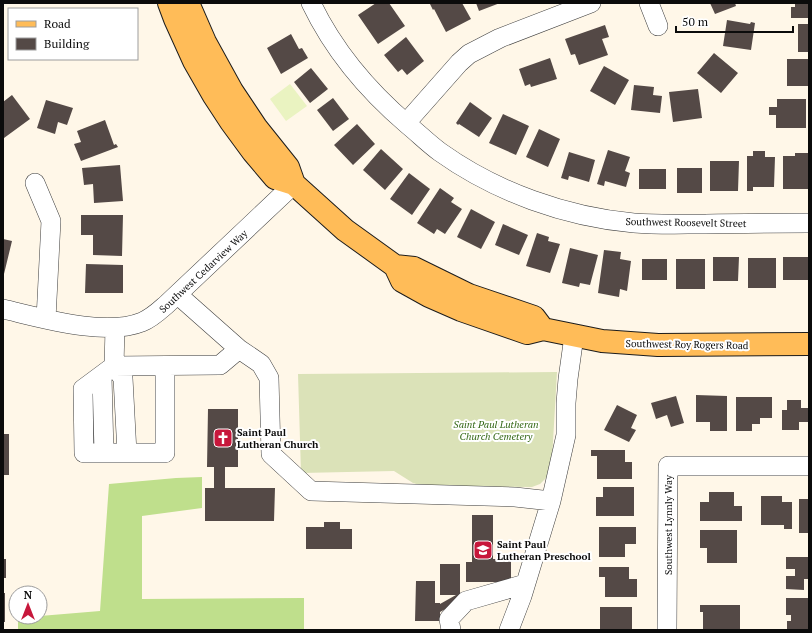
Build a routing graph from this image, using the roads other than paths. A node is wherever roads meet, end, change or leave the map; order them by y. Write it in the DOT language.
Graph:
graph roads {
  1 [pos="170,3"];
  2 [pos="188,3"];
  3 [pos="311,3"];
  4 [pos="591,3"];
  5 [pos="649,3"];
  6 [pos="568,7"];
  7 [pos="658,26"];
  8 [pos="406,123"];
  9 [pos="35,183"];
  10 [pos="294,184"];
  11 [pos="809,223"];
  12 [pos="178,295"];
  13 [pos="3,309"];
  14 [pos="46,319"];
  15 [pos="115,328"];
  16 [pos="574,336"];
  17 [pos="809,344"];
  18 [pos="239,348"];
  19 [pos="165,366"];
  20 [pos="108,371"];
  21 [pos="126,453"];
  22 [pos="809,466"];
  23 [pos="551,501"];
  24 [pos="525,584"];
  25 [pos="450,630"];
  26 [pos="509,630"];
  27 [pos="668,630"];
  1 -- 10 [label="main road, Southwest Roy Rogers Road"];
  2 -- 10 [label="main road, Southwest Roy Rogers Road"];
  3 -- 8 [label="street, Southwest Roosevelt Street"];
  4 -- 6 [label="street"];
  5 -- 7 [label="street"];
  6 -- 8 [label="street"];
  8 -- 11 [label="street, Southwest Roosevelt Street"];
  9 -- 14 [label="street"];
  10 -- 12 [label="street, Southwest Cedarview Way"];
  10 -- 16 [label="main road, Southwest Roy Rogers Road"];
  12 -- 15 [label="street, Southwest Cedarview Way"];
  12 -- 18 [label="street"];
  13 -- 14 [label="street, Southwest Cedarview Way"];
  14 -- 15 [label="street, Southwest Cedarview Way"];
  15 -- 20 [label="street"];
  16 -- 17 [label="main road, Southwest Roy Rogers Road"];
  16 -- 23 [label="street"];
  18 -- 19 [label="street"];
  18 -- 23 [label="street"];
  19 -- 20 [label="street"];
  19 -- 21 [label="street"];
  20 -- 21 [label="street"];
  20 -- 21 [label="street"];
  22 -- 27 [label="street, Southwest Lynnly Way"];
  23 -- 24 [label="street"];
  24 -- 25 [label="street"];
  24 -- 26 [label="street"];
}
